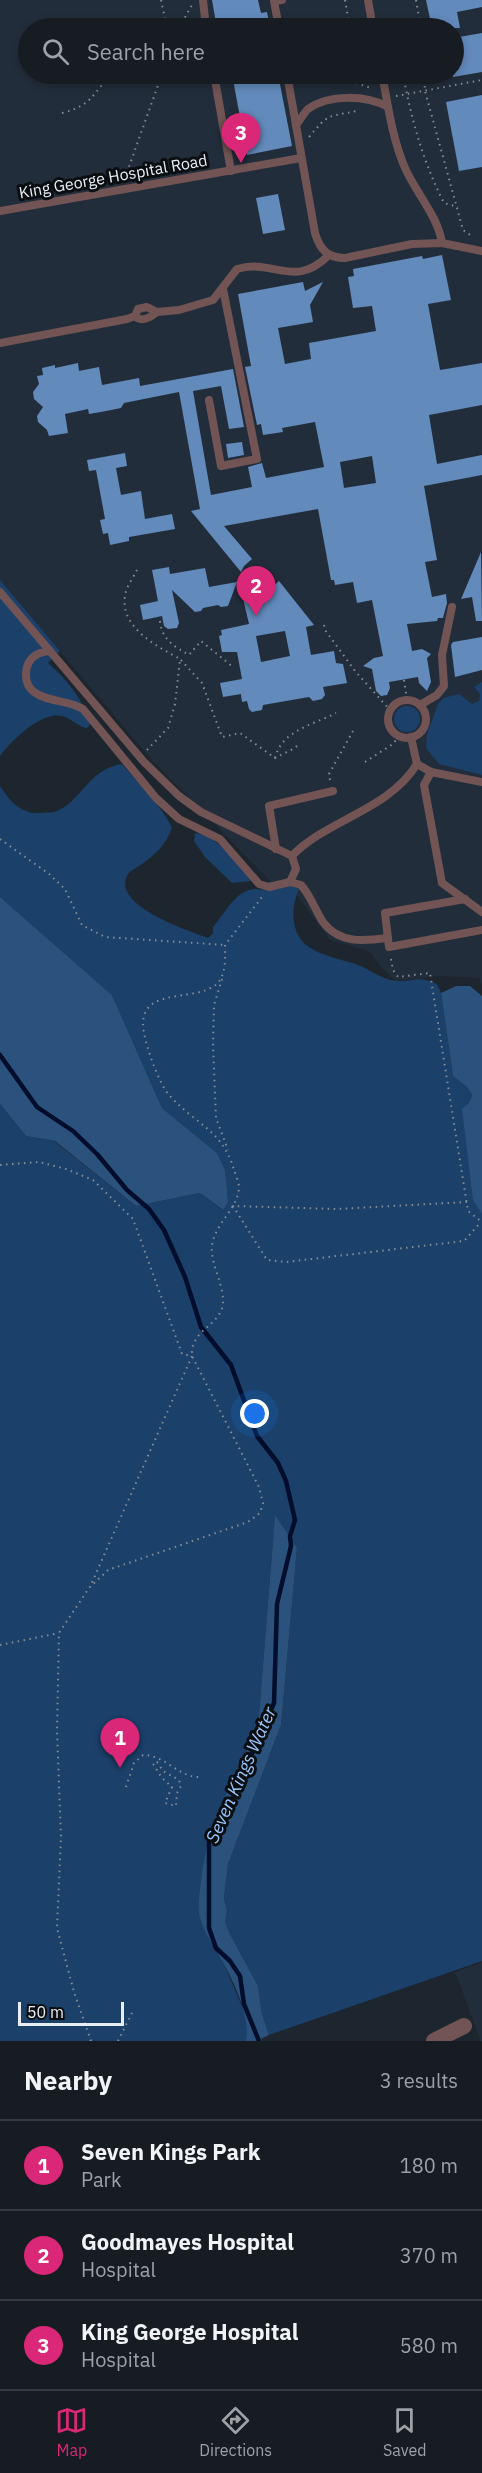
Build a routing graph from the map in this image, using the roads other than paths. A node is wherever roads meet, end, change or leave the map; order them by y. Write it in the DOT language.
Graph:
graph roads {
  1 [pos="195,0"];
  2 [pos="202,0"];
  3 [pos="282,0"];
  4 [pos="368,0"];
  5 [pos="202,10"];
  6 [pos="204,18"];
  7 [pos="277,18"];
  8 [pos="371,18"];
  9 [pos="216,84"];
  10 [pos="289,84"];
  11 [pos="384,84"];
  12 [pos="388,107"];
  13 [pos="296,125"];
  14 [pos="301,158"];
  15 [pos="231,171"];
  16 [pos="0,211"];
  17 [pos="442,243"];
  18 [pos="482,251"];
  19 [pos="329,255"];
  20 [pos="223,289"];
  21 [pos="0,343"];
  22 [pos="209,400"];
  23 [pos="0,592"];
  24 [pos="452,607"];
  25 [pos="50,651"];
  26 [pos="420,705"];
  27 [pos="411,737"];
  28 [pos="417,764"];
  29 [pos="431,771"];
  30 [pos="482,782"];
  31 [pos="333,791"];
  32 [pos="276,849"];
  33 [pos="292,856"];
  34 [pos="290,882"];
  35 [pos="465,899"];
  36 [pos="482,912"];
  37 [pos="482,930"];
  38 [pos="389,942"];
  39 [pos="464,2026"];
  40 [pos="435,2041"];
  1 -- 5 [label="lane"];
  2 -- 5 [label="lane"];
  3 -- 7 [label="lane"];
  4 -- 8 [label="lane"];
  5 -- 6 [label="lane"];
  9 -- 15 [label="lane, King George Hospital Road"];
  10 -- 13 [label="lane"];
  11 -- 12 [label="lane"];
  12 -- 13 [label="lane"];
  12 -- 17 [label="lane"];
  13 -- 14 [label="lane"];
  14 -- 15 [label="lane, King George Hospital Road"];
  14 -- 19 [label="lane"];
  15 -- 16 [label="lane, King George Hospital Road"];
  17 -- 18 [label="lane"];
  17 -- 19 [label="lane"];
  19 -- 20 [label="lane"];
  20 -- 21 [label="lane"];
  20 -- 22 [label="lane"];
  23 -- 25 [label="lane"];
  24 -- 26 [label="lane"];
  25 -- 32 [label="lane"];
  25 -- 34 [label="lane"];
  26 -- 27 [label="lane"];
  26 -- 27 [label="lane"];
  27 -- 28 [label="lane"];
  28 -- 29 [label="lane"];
  28 -- 33 [label="lane"];
  29 -- 30 [label="lane"];
  29 -- 35 [label="lane"];
  31 -- 32 [label="lane"];
  32 -- 33 [label="lane"];
  33 -- 34 [label="lane"];
  34 -- 38 [label="lane"];
  35 -- 36 [label="lane"];
  35 -- 38 [label="lane"];
  37 -- 38 [label="lane"];
  39 -- 40 [label="street"];
}
